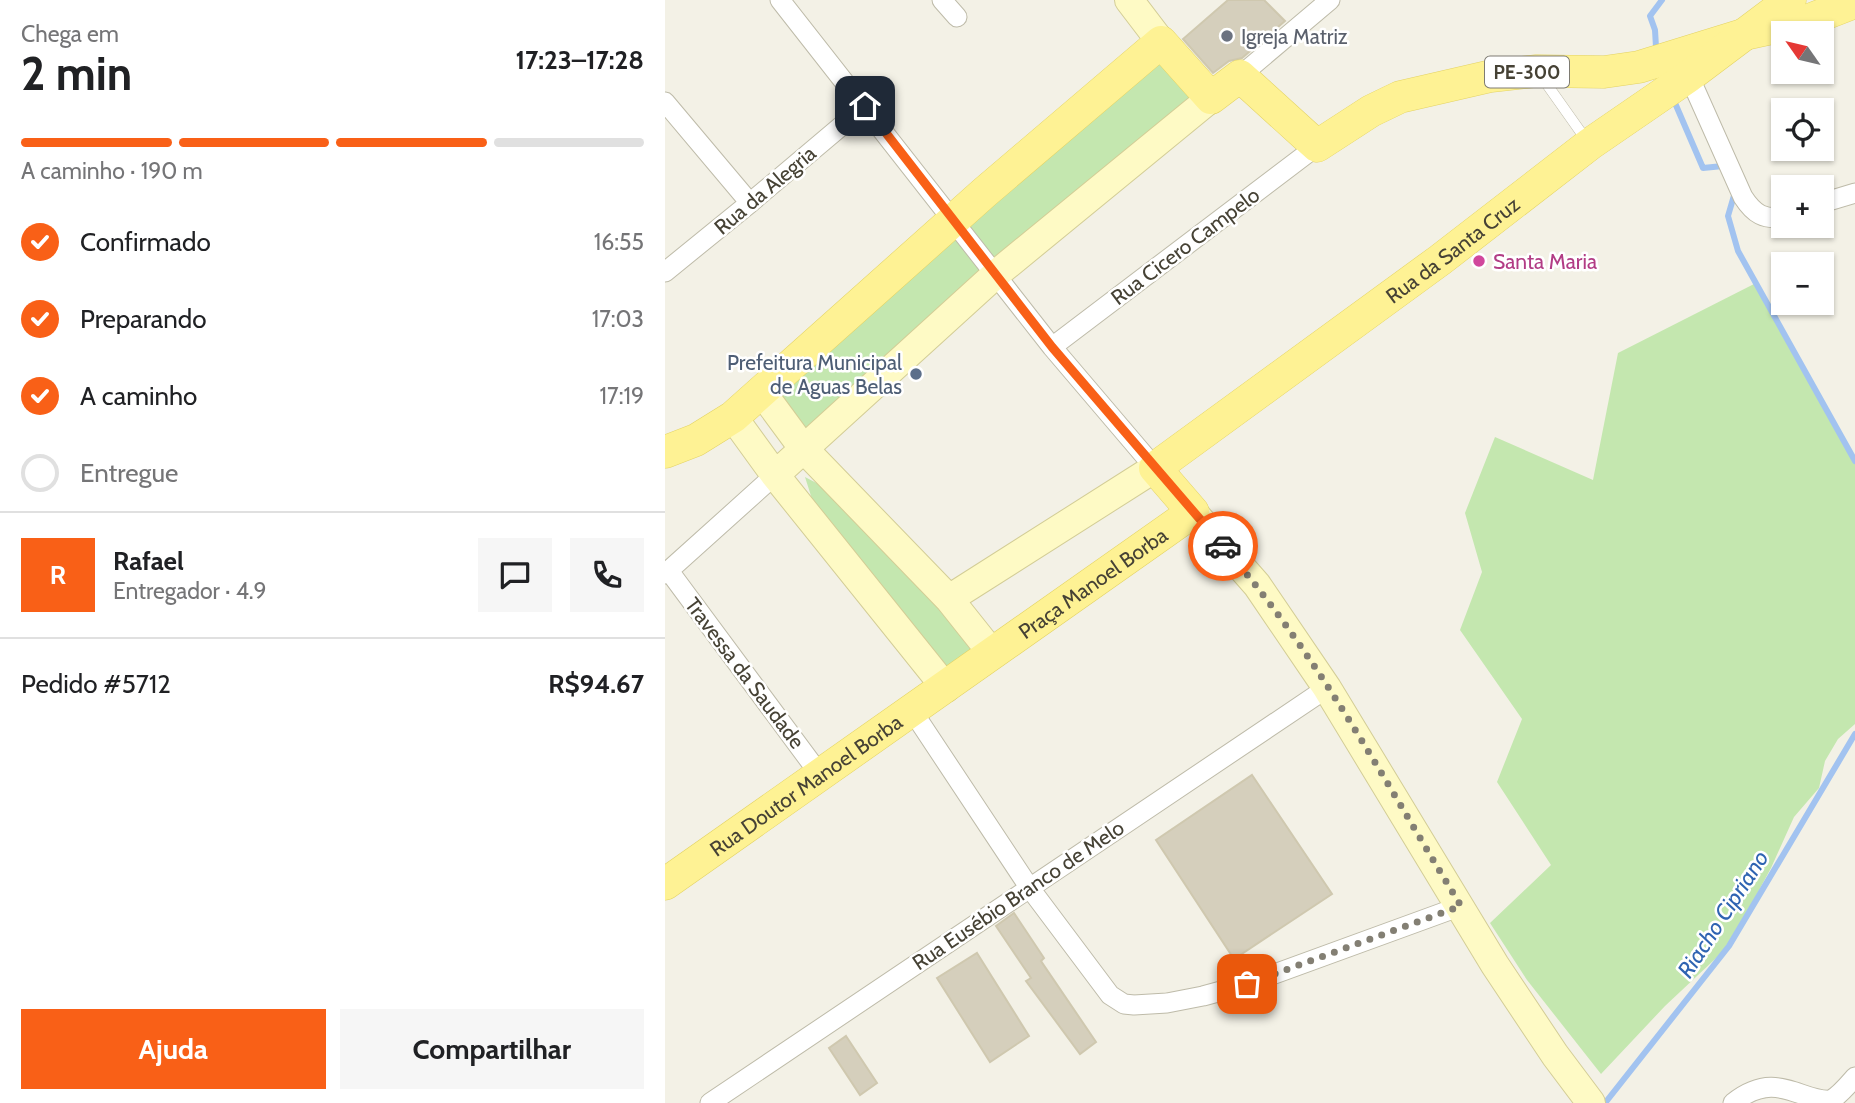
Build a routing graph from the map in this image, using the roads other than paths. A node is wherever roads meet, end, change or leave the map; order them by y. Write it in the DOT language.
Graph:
graph roads {
  1 [pos="780,0"];
  2 [pos="942,0"];
  3 [pos="1129,0"];
  4 [pos="1331,0"];
  5 [pos="1790,0"];
  6 [pos="1855,2"];
  7 [pos="957,17"];
  8 [pos="1749,33"];
  9 [pos="1161,42"];
  10 [pos="1538,71"];
  11 [pos="1240,76"];
  12 [pos="1689,76"];
  13 [pos="1211,98"];
  14 [pos="665,102"];
  15 [pos="865,106"];
  16 [pos="1590,144"];
  17 [pos="1317,146"];
  18 [pos="1852,193"];
  19 [pos="1834,199"];
  20 [pos="750,203"];
  21 [pos="1771,219"];
  22 [pos="954,222"];
  23 [pos="665,272"];
  24 [pos="995,275"];
  25 [pos="1052,347"];
  26 [pos="761,391"];
  27 [pos="733,417"];
  28 [pos="803,448"];
  29 [pos="665,452"];
  30 [pos="1155,468"];
  31 [pos="775,475"];
  32 [pos="1193,512"];
  33 [pos="667,573"];
  34 [pos="949,599"];
  35 [pos="992,653"];
  36 [pos="946,688"];
  37 [pos="1327,688"];
  38 [pos="913,712"];
  39 [pos="821,776"];
  40 [pos="665,884"];
  41 [pos="1029,887"];
  42 [pos="1461,906"];
  43 [pos="1855,1077"];
  44 [pos="710,1103"];
  45 [pos="1591,1103"];
  46 [pos="1733,1103"];
  1 -- 15 [label="street"];
  2 -- 7 [label="street"];
  3 -- 9 [label="street"];
  4 -- 11 [label="street"];
  5 -- 8 [label="main road, PE-300"];
  6 -- 8 [label="main road"];
  8 -- 10 [label="main road, PE-300"];
  8 -- 12 [label="main road, Rua da Santa Cruz"];
  9 -- 13 [label="main road"];
  9 -- 22 [label="main road"];
  10 -- 16 [label="lane"];
  10 -- 17 [label="main road, PE-300"];
  11 -- 13 [label="main road"];
  11 -- 17 [label="main road"];
  12 -- 16 [label="main road, Rua da Santa Cruz"];
  12 -- 21 [label="street"];
  13 -- 24 [label="street"];
  14 -- 20 [label="street"];
  15 -- 20 [label="street, Rua da Alegria"];
  15 -- 22 [label="street"];
  16 -- 30 [label="main road, Rua da Santa Cruz"];
  17 -- 25 [label="street, Rua Cicero Campelo"];
  18 -- 19 [label="street"];
  20 -- 23 [label="street, Rua da Alegria"];
  22 -- 24 [label="street"];
  22 -- 26 [label="main road"];
  24 -- 25 [label="street"];
  24 -- 28 [label="street"];
  25 -- 30 [label="street"];
  26 -- 27 [label="main road"];
  26 -- 28 [label="street"];
  27 -- 29 [label="main road"];
  27 -- 31 [label="street"];
  28 -- 31 [label="street"];
  28 -- 34 [label="street"];
  30 -- 32 [label="main road"];
  30 -- 34 [label="street"];
  31 -- 33 [label="street"];
  31 -- 36 [label="street"];
  32 -- 35 [label="main road, Praça Manoel Borba"];
  32 -- 37 [label="street"];
  33 -- 39 [label="street, Travessa da Saudade"];
  34 -- 35 [label="street"];
  35 -- 36 [label="main road, Praça Manoel Borba"];
  36 -- 38 [label="main road, Rua Doutor Manoel Borba"];
  37 -- 41 [label="street, Rua Eusébio Branco de Melo"];
  37 -- 42 [label="street"];
  38 -- 39 [label="main road, Rua Doutor Manoel Borba"];
  38 -- 41 [label="street"];
  39 -- 40 [label="main road, Rua Doutor Manoel Borba"];
  41 -- 42 [label="street"];
  41 -- 44 [label="street, Rua Eusébio Branco de Melo"];
  42 -- 45 [label="street"];
  43 -- 46 [label="street"];
}
